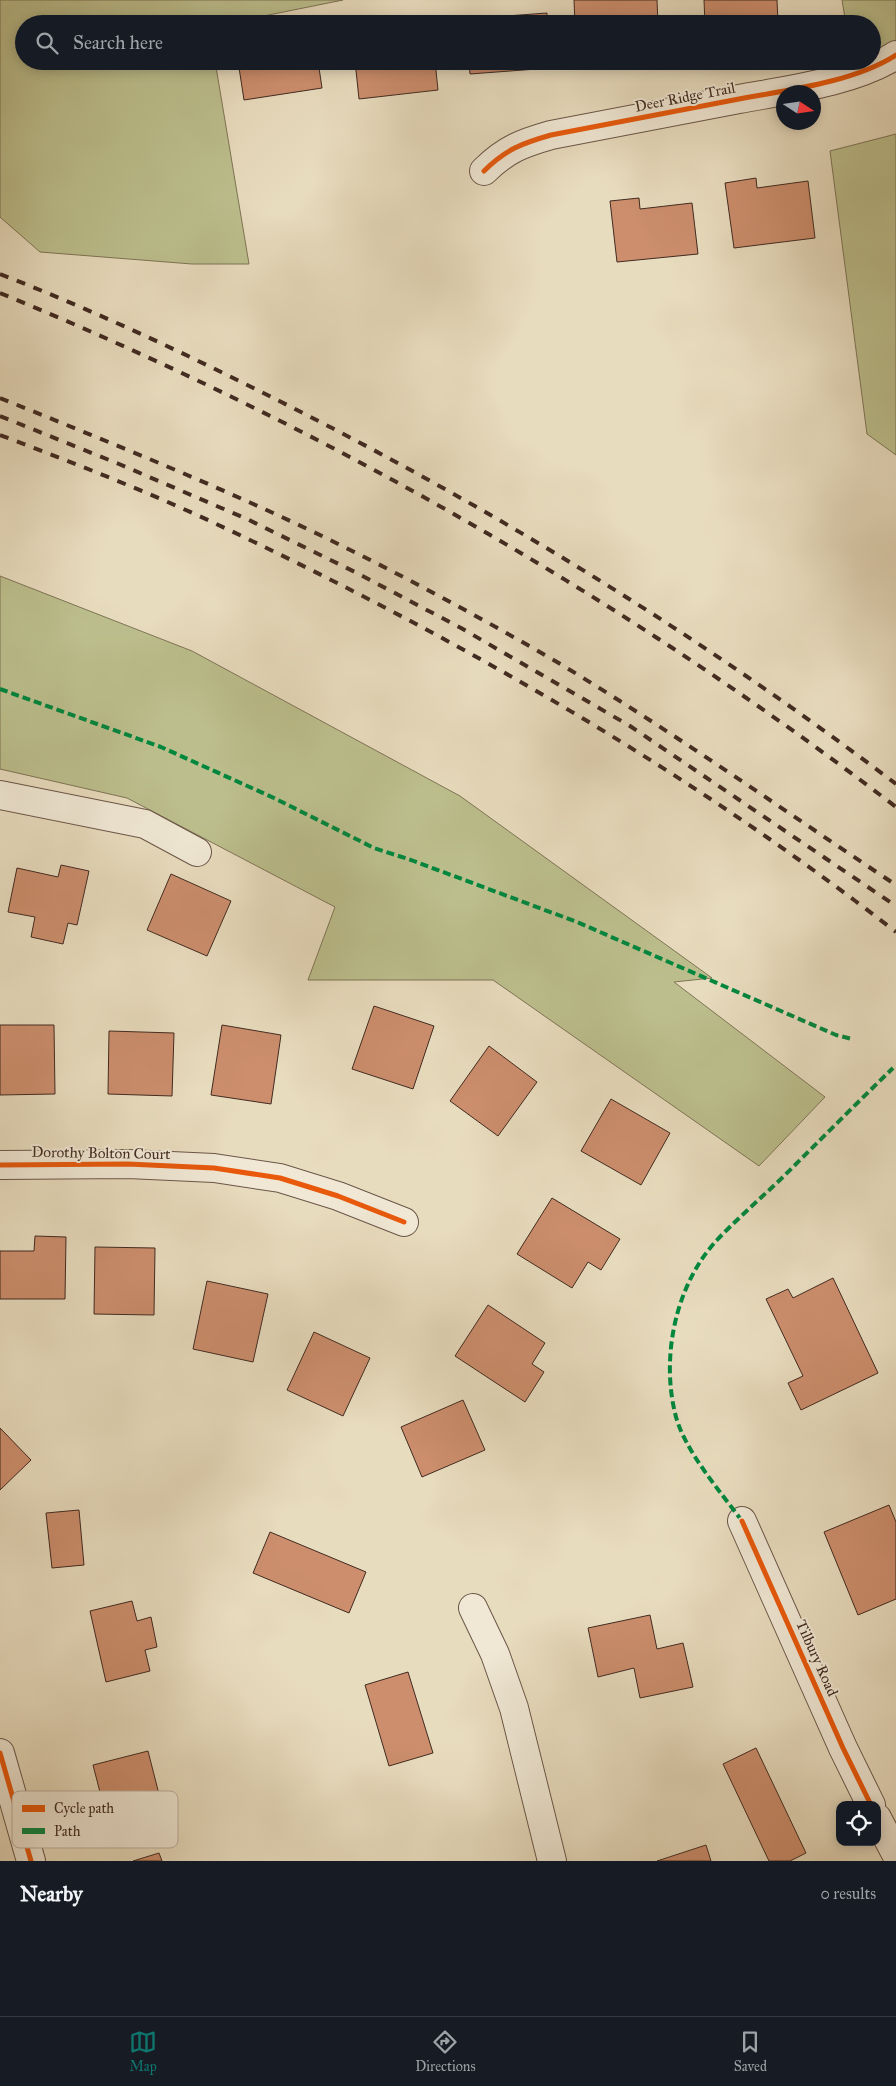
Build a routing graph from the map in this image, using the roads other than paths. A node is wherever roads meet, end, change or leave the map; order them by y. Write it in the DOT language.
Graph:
graph roads {
  1 [pos="896,55"];
  2 [pos="881,65"];
  3 [pos="866,70"];
  4 [pos="484,170"];
  5 [pos="0,795"];
  6 [pos="197,852"];
  7 [pos="0,1165"];
  8 [pos="404,1222"];
  9 [pos="742,1521"];
  10 [pos="473,1608"];
  11 [pos="0,1753"];
  12 [pos="12,1795"];
  13 [pos="869,1801"];
  14 [pos="881,1826"];
  15 [pos="27,1848"];
  16 [pos="896,1854"];
  17 [pos="31,1861"];
  18 [pos="552,1861"];
  1 -- 2 [label="street, Deer Ridge Trail"];
  3 -- 4 [label="street, Deer Ridge Trail"];
  5 -- 6 [label="street"];
  7 -- 8 [label="street, Dorothy Bolton Court"];
  9 -- 13 [label="street, Tilbury Road"];
  10 -- 18 [label="street"];
  11 -- 12 [label="street"];
  14 -- 16 [label="street"];
  15 -- 17 [label="street"];
}
